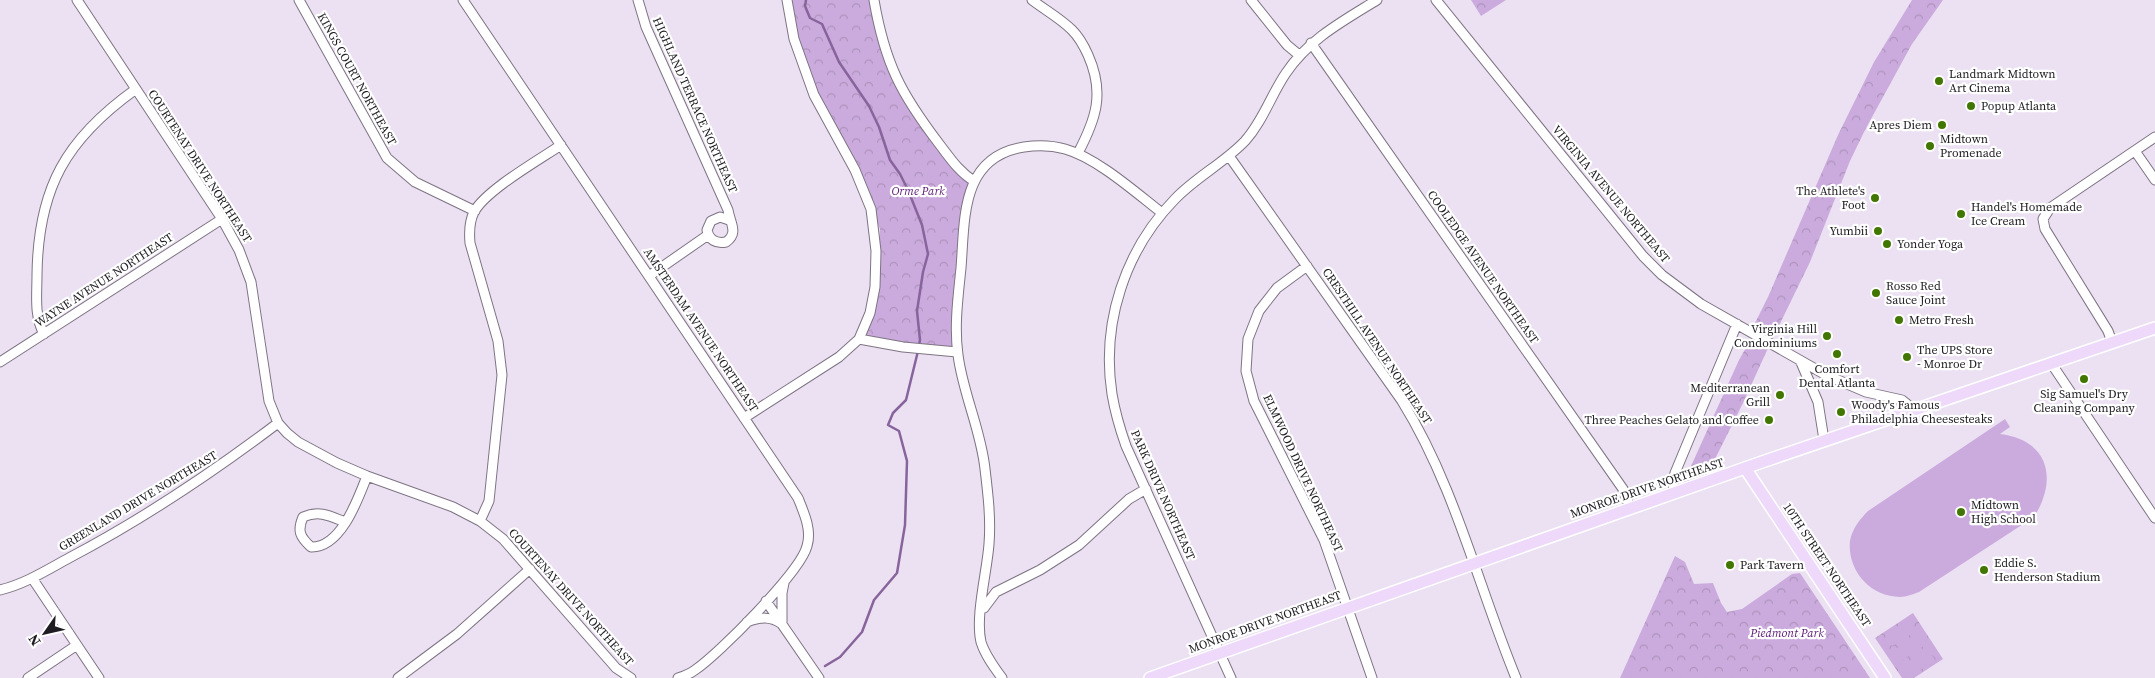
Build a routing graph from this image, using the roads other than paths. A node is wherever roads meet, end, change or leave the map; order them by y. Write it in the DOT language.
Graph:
graph roads {
  1 [pos="77,0"];
  2 [pos="298,0"];
  3 [pos="463,0"];
  4 [pos="638,0"];
  5 [pos="787,0"];
  6 [pos="874,0"];
  7 [pos="1032,0"];
  8 [pos="1251,0"];
  9 [pos="1377,0"];
  10 [pos="1436,0"];
  11 [pos="1311,43"];
  12 [pos="1299,55"];
  13 [pos="136,89"];
  14 [pos="2155,137"];
  15 [pos="561,145"];
  16 [pos="2135,151"];
  17 [pos="1078,153"];
  18 [pos="1229,156"];
  19 [pos="2155,180"];
  20 [pos="974,181"];
  21 [pos="475,211"];
  22 [pos="1162,213"];
  23 [pos="222,219"];
  24 [pos="729,220"];
  25 [pos="708,235"];
  26 [pos="1307,266"];
  27 [pos="649,276"];
  28 [pos="1737,324"];
  29 [pos="2155,328"];
  30 [pos="44,334"];
  31 [pos="859,339"];
  32 [pos="2112,342"];
  33 [pos="958,352"];
  34 [pos="1800,360"];
  35 [pos="0,362"];
  36 [pos="2051,363"];
  37 [pos="1910,410"];
  38 [pos="744,418"];
  39 [pos="278,423"];
  40 [pos="1824,440"];
  41 [pos="1745,468"];
  42 [pos="367,476"];
  43 [pos="1146,489"];
  44 [pos="1674,493"];
  45 [pos="1630,508"];
  46 [pos="2155,518"];
  47 [pos="480,521"];
  48 [pos="345,522"];
  49 [pos="1472,563"];
  50 [pos="530,569"];
  51 [pos="32,578"];
  52 [pos="784,583"];
  53 [pos="0,590"];
  54 [pos="766,601"];
  55 [pos="1347,607"];
  56 [pos="981,612"];
  57 [pos="745,623"];
  58 [pos="782,624"];
  59 [pos="77,645"];
  60 [pos="1220,652"];
  61 [pos="28,678"];
  62 [pos="99,678"];
  63 [pos="398,678"];
  64 [pos="631,678"];
  65 [pos="678,678"];
  66 [pos="819,678"];
  67 [pos="1002,678"];
  68 [pos="1150,678"];
  69 [pos="1231,678"];
  70 [pos="1372,678"];
  71 [pos="1516,678"];
  72 [pos="1886,678"];
  1 -- 13 [label="street, COURTENAY DRIVE NORTHEAST"];
  2 -- 21 [label="street, KINGS COURT NORTHEAST"];
  3 -- 15 [label="street, AMSTERDAM AVENUE NORTHEAST"];
  4 -- 24 [label="street, HIGHLAND TERRACE NORTHEAST"];
  5 -- 31 [label="street"];
  6 -- 20 [label="street"];
  7 -- 17 [label="street"];
  8 -- 12 [label="street"];
  9 -- 11 [label="street, PARK DRIVE NORTHEAST"];
  10 -- 28 [label="street, VIRGINIA AVENUE NORTHEAST"];
  11 -- 12 [label="street, PARK DRIVE NORTHEAST"];
  11 -- 45 [label="street, COOLEDGE AVENUE NORTHEAST"];
  12 -- 18 [label="street, PARK DRIVE NORTHEAST"];
  13 -- 23 [label="street, COURTENAY DRIVE NORTHEAST"];
  13 -- 30 [label="street"];
  14 -- 16 [label="street"];
  15 -- 21 [label="street"];
  15 -- 27 [label="street, AMSTERDAM AVENUE NORTHEAST"];
  16 -- 19 [label="street"];
  16 -- 32 [label="street"];
  17 -- 20 [label="street"];
  17 -- 22 [label="street"];
  18 -- 22 [label="street, PARK DRIVE NORTHEAST"];
  18 -- 26 [label="street, CRESTHILL AVENUE NORTHEAST"];
  20 -- 33 [label="street"];
  21 -- 47 [label="street"];
  22 -- 43 [label="street, PARK DRIVE NORTHEAST"];
  23 -- 30 [label="street, WAYNE AVENUE NORTHEAST"];
  23 -- 39 [label="street, COURTENAY DRIVE NORTHEAST"];
  24 -- 25 [label="street"];
  24 -- 25 [label="street, HIGHLAND TERRACE NORTHEAST"];
  25 -- 27 [label="street"];
  26 -- 49 [label="street, CRESTHILL AVENUE NORTHEAST"];
  26 -- 55 [label="street, ELMWOOD DRIVE NORTHEAST"];
  27 -- 38 [label="street, AMSTERDAM AVENUE NORTHEAST"];
  28 -- 34 [label="street, VIRGINIA AVENUE NORTHEAST"];
  28 -- 44 [label="street"];
  29 -- 32 [label="main road, MONROE DRIVE NORTHEAST"];
  30 -- 35 [label="street, WAYNE AVENUE NORTHEAST"];
  31 -- 33 [label="street"];
  31 -- 38 [label="street"];
  32 -- 36 [label="main road, MONROE DRIVE NORTHEAST"];
  33 -- 56 [label="street"];
  34 -- 37 [label="street, VIRGINIA AVENUE NORTHEAST"];
  34 -- 40 [label="street"];
  36 -- 37 [label="main road, MONROE DRIVE NORTHEAST"];
  36 -- 46 [label="street"];
  37 -- 40 [label="main road, MONROE DRIVE NORTHEAST"];
  38 -- 52 [label="street, AMSTERDAM AVENUE NORTHEAST"];
  39 -- 42 [label="street, COURTENAY DRIVE NORTHEAST"];
  39 -- 51 [label="street, GREENLAND DRIVE NORTHEAST"];
  40 -- 41 [label="main road, MONROE DRIVE NORTHEAST"];
  41 -- 44 [label="main road, MONROE DRIVE NORTHEAST"];
  41 -- 72 [label="main road, 10TH STREET NORTHEAST"];
  42 -- 47 [label="street, COURTENAY DRIVE NORTHEAST"];
  42 -- 48 [label="street"];
  43 -- 56 [label="street"];
  43 -- 60 [label="street, PARK DRIVE NORTHEAST"];
  44 -- 45 [label="main road, MONROE DRIVE NORTHEAST"];
  45 -- 49 [label="main road, MONROE DRIVE NORTHEAST"];
  47 -- 50 [label="street, COURTENAY DRIVE NORTHEAST"];
  48 -- 48 [label="street"];
  49 -- 55 [label="main road, MONROE DRIVE NORTHEAST"];
  49 -- 71 [label="street, CRESTHILL AVENUE NORTHEAST"];
  50 -- 63 [label="street"];
  50 -- 64 [label="street, COURTENAY DRIVE NORTHEAST"];
  51 -- 53 [label="street, GREENLAND DRIVE NORTHEAST"];
  51 -- 59 [label="street"];
  52 -- 54 [label="street, AMSTERDAM AVENUE NORTHEAST"];
  52 -- 58 [label="street"];
  54 -- 57 [label="street"];
  54 -- 58 [label="street"];
  55 -- 60 [label="main road, MONROE DRIVE NORTHEAST"];
  55 -- 70 [label="street, ELMWOOD DRIVE NORTHEAST"];
  56 -- 67 [label="street"];
  57 -- 58 [label="street"];
  57 -- 65 [label="street"];
  58 -- 66 [label="street"];
  59 -- 61 [label="street"];
  59 -- 62 [label="street"];
  60 -- 68 [label="main road, MONROE DRIVE NORTHEAST"];
  60 -- 69 [label="street, PARK DRIVE NORTHEAST"];
}
